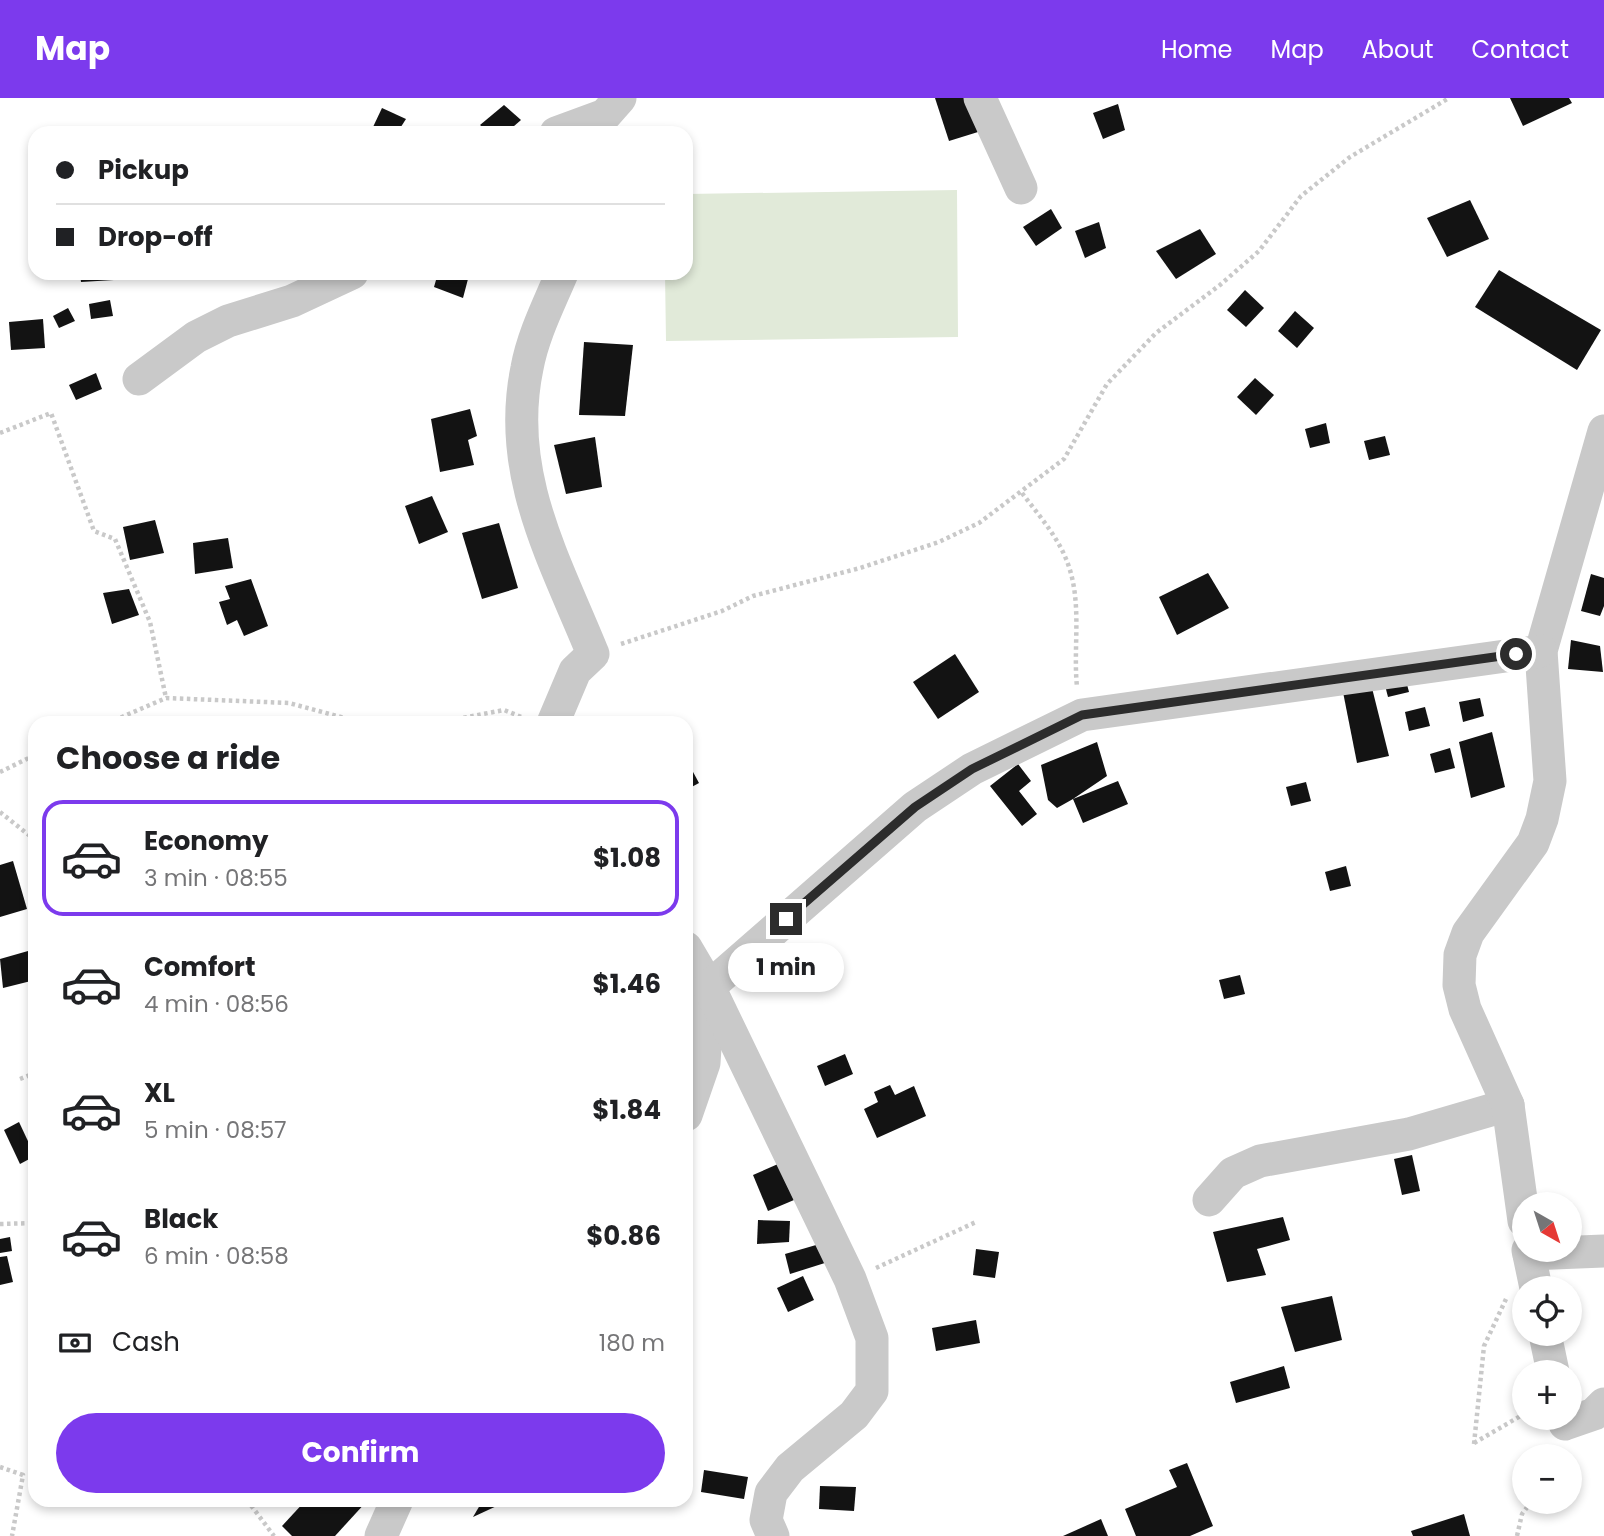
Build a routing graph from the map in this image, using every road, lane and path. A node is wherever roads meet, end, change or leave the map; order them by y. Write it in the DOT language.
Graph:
graph roads {
  1 [pos="980,98"];
  2 [pos="1448,98"];
  3 [pos="609,115"];
  4 [pos="577,126"];
  5 [pos="1021,188"];
  6 [pos="337,280"];
  7 [pos="559,280"];
  8 [pos="139,379"];
  9 [pos="1604,431"];
  10 [pos="0,433"];
  11 [pos="1022,493"];
  12 [pos="1541,651"];
  13 [pos="593,654"];
  14 [pos="166,698"];
  15 [pos="1082,715"];
  16 [pos="124,716"];
  17 [pos="337,716"];
  18 [pos="473,716"];
  19 [pos="519,716"];
  20 [pos="556,716"];
  21 [pos="28,758"];
  22 [pos="0,772"];
  23 [pos="0,812"];
  24 [pos="28,834"];
  25 [pos="693,960"];
  26 [pos="709,987"];
  27 [pos="28,1076"];
  28 [pos="20,1079"];
  29 [pos="693,1095"];
  30 [pos="1508,1104"];
  31 [pos="1520,1192"];
  32 [pos="1209,1200"];
  33 [pos="976,1222"];
  34 [pos="28,1223"];
  35 [pos="0,1224"];
  36 [pos="1582,1251"];
  37 [pos="1604,1251"];
  38 [pos="850,1279"];
  39 [pos="1512,1306"];
  40 [pos="1604,1404"];
  41 [pos="1582,1418"];
  42 [pos="1512,1421"];
  43 [pos="0,1467"];
  44 [pos="252,1507"];
  45 [pos="394,1507"];
  46 [pos="1522,1514"];
  47 [pos="12,1536"];
  48 [pos="274,1536"];
  49 [pos="381,1536"];
  50 [pos="773,1536"];
  51 [pos="1517,1536"];
  1 -- 5 [label="street"];
  2 -- 11 [label="path"];
  3 -- 4 [label="street"];
  6 -- 8 [label="street"];
  7 -- 13 [label="street"];
  9 -- 12 [label="street"];
  10 -- 14 [label="path"];
  11 -- 13 [label="path"];
  11 -- 15 [label="path"];
  12 -- 15 [label="street"];
  12 -- 30 [label="street"];
  13 -- 20 [label="street"];
  14 -- 16 [label="path"];
  14 -- 17 [label="path"];
  15 -- 26 [label="street"];
  18 -- 19 [label="path"];
  21 -- 22 [label="path"];
  23 -- 24 [label="path"];
  25 -- 26 [label="street"];
  26 -- 29 [label="street"];
  26 -- 38 [label="street"];
  27 -- 28 [label="path"];
  30 -- 31 [label="street"];
  30 -- 32 [label="street"];
  33 -- 38 [label="path"];
  34 -- 35 [label="path"];
  36 -- 37 [label="street"];
  38 -- 50 [label="street"];
  39 -- 42 [label="path"];
  40 -- 41 [label="street"];
  43 -- 47 [label="path"];
  44 -- 48 [label="path"];
  45 -- 49 [label="street"];
  46 -- 51 [label="path"];
}
